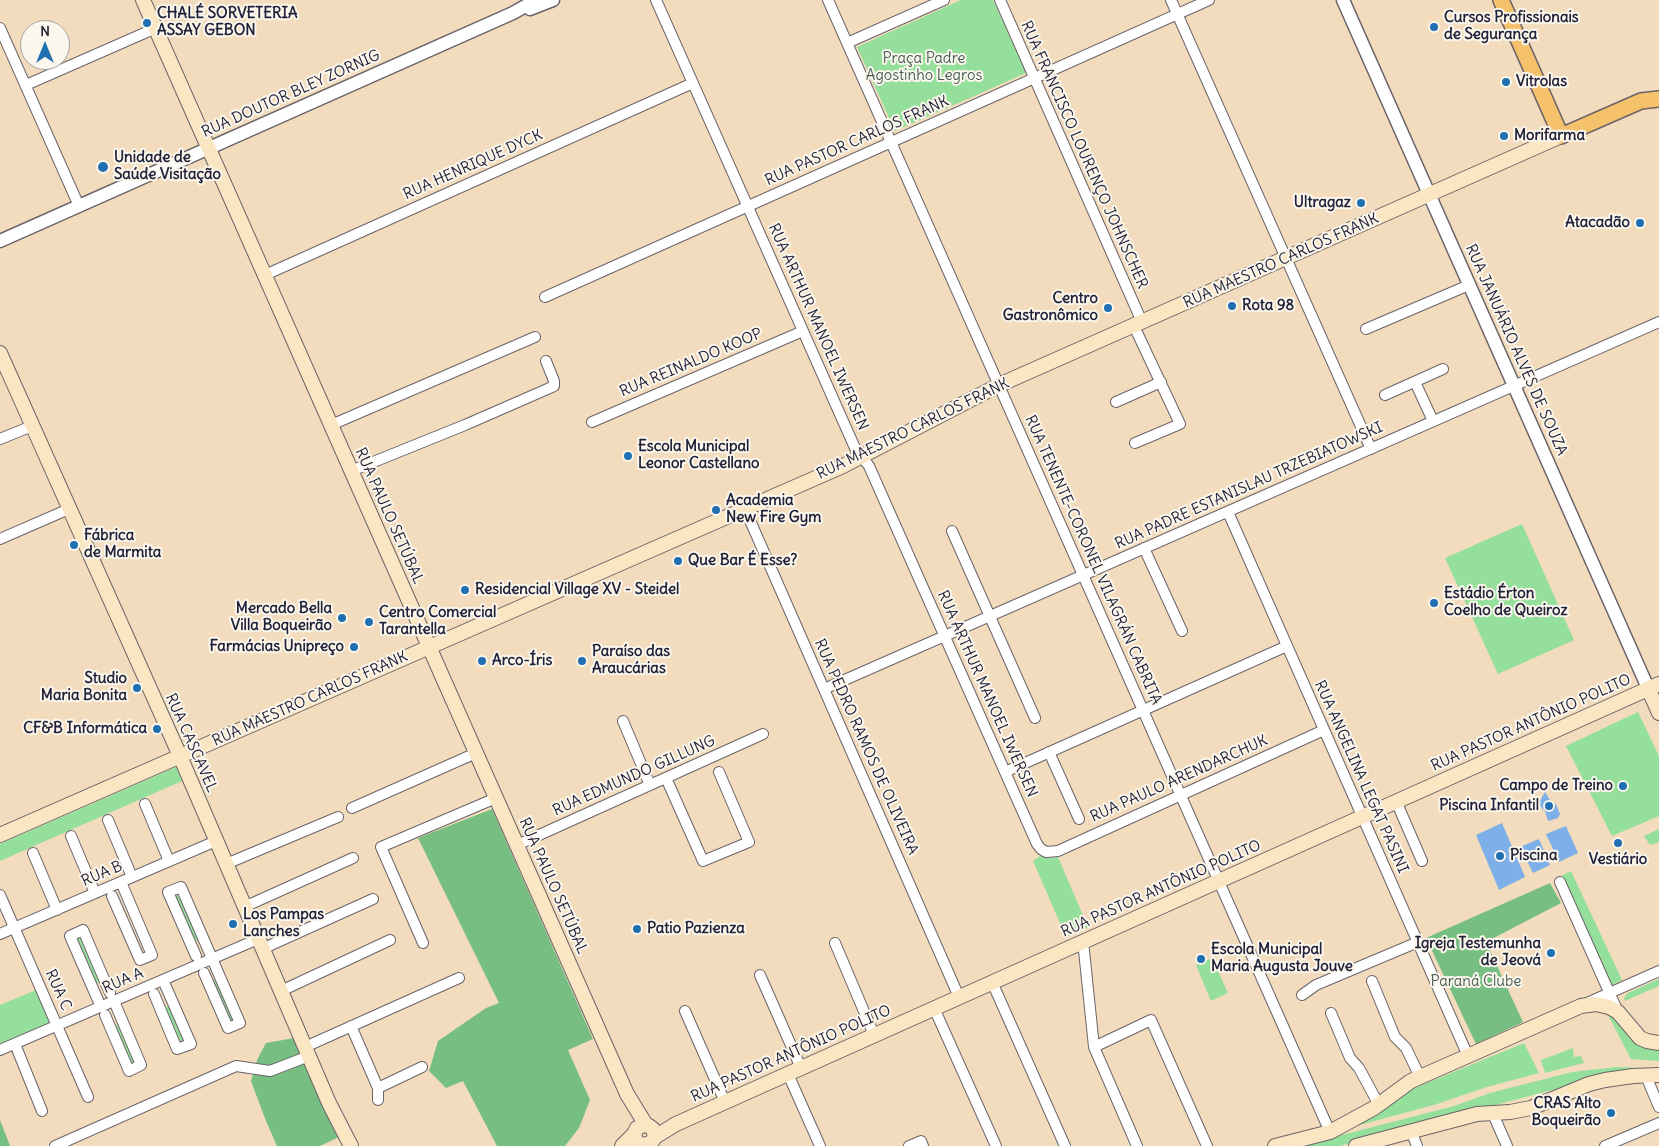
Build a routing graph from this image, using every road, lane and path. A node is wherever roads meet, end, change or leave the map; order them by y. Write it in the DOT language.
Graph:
graph roads {
  1 [pos="143,0"];
  2 [pos="536,0"];
  3 [pos="553,0"];
  4 [pos="656,0"];
  5 [pos="828,0"];
  6 [pos="944,0"];
  7 [pos="1000,0"];
  8 [pos="1171,0"];
  9 [pos="1209,0"];
  10 [pos="1343,0"];
  11 [pos="1501,0"];
  12 [pos="513,13"];
  13 [pos="1178,14"];
  14 [pos="0,28"];
  15 [pos="156,28"];
  16 [pos="847,43"];
  17 [pos="1034,78"];
  18 [pos="693,83"];
  19 [pos="26,85"];
  20 [pos="1659,93"];
  21 [pos="1659,100"];
  22 [pos="1641,101"];
  23 [pos="1561,136"];
  24 [pos="891,142"];
  25 [pos="209,148"];
  26 [pos="1429,195"];
  27 [pos="79,206"];
  28 [pos="748,206"];
  29 [pos="0,241"];
  30 [pos="1286,258"];
  31 [pos="265,275"];
  32 [pos="1469,285"];
  33 [pos="545,297"];
  34 [pos="1659,322"];
  35 [pos="1138,324"];
  36 [pos="1366,329"];
  37 [pos="803,331"];
  38 [pos="535,337"];
  39 [pos="0,353"];
  40 [pos="546,361"];
  41 [pos="1443,369"];
  42 [pos="1161,382"];
  43 [pos="1415,382"];
  44 [pos="999,385"];
  45 [pos="1514,386"];
  46 [pos="1385,396"];
  47 [pos="1116,402"];
  48 [pos="1433,421"];
  49 [pos="592,422"];
  50 [pos="331,425"];
  51 [pos="32,426"];
  52 [pos="0,440"];
  53 [pos="1135,443"];
  54 [pos="1370,449"];
  55 [pos="862,457"];
  56 [pos="351,471"];
  57 [pos="70,509"];
  58 [pos="745,509"];
  59 [pos="1228,512"];
  60 [pos="952,531"];
  61 [pos="0,539"];
  62 [pos="1144,548"];
  63 [pos="1083,575"];
  64 [pos="990,616"];
  65 [pos="1182,631"];
  66 [pos="944,636"];
  67 [pos="1287,646"];
  68 [pos="429,647"];
  69 [pos="1654,686"];
  70 [pos="824,689"];
  71 [pos="1143,711"];
  72 [pos="1659,713"];
  73 [pos="1035,718"];
  74 [pos="623,721"];
  75 [pos="1324,730"];
  76 [pos="763,734"];
  77 [pos="1049,752"];
  78 [pos="476,753"];
  79 [pos="180,756"];
  80 [pos="719,772"];
  81 [pos="1005,772"];
  82 [pos="666,778"];
  83 [pos="650,785"];
  84 [pos="1181,795"];
  85 [pos="496,798"];
  86 [pos="1396,801"];
  87 [pos="145,804"];
  88 [pos="352,808"];
  89 [pos="338,816"];
  90 [pos="1362,816"];
  91 [pos="1079,819"];
  92 [pos="108,820"];
  93 [pos="0,835"];
  94 [pos="71,836"];
  95 [pos="216,841"];
  96 [pos="517,845"];
  97 [pos="1046,852"];
  98 [pos="33,853"];
  99 [pos="353,858"];
  100 [pos="1422,861"];
  101 [pos="169,862"];
  102 [pos="226,864"];
  103 [pos="132,877"];
  104 [pos="1219,881"];
  105 [pos="121,882"];
  106 [pos="1560,882"];
  107 [pos="95,893"];
  108 [pos="0,895"];
  109 [pos="112,896"];
  110 [pos="127,897"];
  111 [pos="374,899"];
  112 [pos="244,907"];
  113 [pos="57,910"];
  114 [pos="120,913"];
  115 [pos="14,928"];
  116 [pos="0,934"];
  117 [pos="390,940"];
  118 [pos="1083,941"];
  119 [pos="1418,942"];
  120 [pos="191,943"];
  121 [pos="423,943"];
  122 [pos="835,943"];
  123 [pos="260,944"];
  124 [pos="207,947"];
  125 [pos="196,956"];
  126 [pos="212,959"];
  127 [pos="217,971"];
  128 [pos="1659,971"];
  129 [pos="204,973"];
  130 [pos="760,975"];
  131 [pos="103,977"];
  132 [pos="459,978"];
  133 [pos="163,980"];
  134 [pos="1372,981"];
  135 [pos="992,982"];
  136 [pos="209,984"];
  137 [pos="280,991"];
  138 [pos="1609,993"];
  139 [pos="154,994"];
  140 [pos="1302,995"];
  141 [pos="96,996"];
  142 [pos="170,996"];
  143 [pos="960,997"];
  144 [pos="112,998"];
  145 [pos="1581,1006"];
  146 [pos="934,1008"];
  147 [pos="103,1011"];
  148 [pos="161,1011"];
  149 [pos="686,1011"];
  150 [pos="1618,1012"];
  151 [pos="1331,1013"];
  152 [pos="119,1014"];
  153 [pos="57,1026"];
  154 [pos="351,1026"];
  155 [pos="112,1031"];
  156 [pos="874,1035"];
  157 [pos="1653,1042"];
  158 [pos="15,1044"];
  159 [pos="1094,1047"];
  160 [pos="0,1050"];
  161 [pos="307,1052"];
  162 [pos="1468,1056"];
  163 [pos="422,1067"];
  164 [pos="794,1071"];
  165 [pos="1652,1076"];
  166 [pos="1420,1077"];
  167 [pos="378,1088"];
  168 [pos="88,1096"];
  169 [pos="378,1100"];
  170 [pos="725,1102"];
  171 [pos="1379,1105"];
  172 [pos="1659,1106"];
  173 [pos="42,1111"];
  174 [pos="1493,1114"];
  175 [pos="1659,1124"];
  176 [pos="1330,1132"];
  177 [pos="1411,1132"];
  178 [pos="646,1139"];
  179 [pos="922,1143"];
  180 [pos="55,1146"];
  181 [pos="351,1146"];
  182 [pos="622,1146"];
  183 [pos="820,1146"];
  184 [pos="909,1146"];
  185 [pos="996,1146"];
  186 [pos="1065,1146"];
  187 [pos="1138,1146"];
  188 [pos="1207,1146"];
  189 [pos="1276,1146"];
  190 [pos="1356,1146"];
  191 [pos="1417,1146"];
  192 [pos="1507,1146"];
  193 [pos="1605,1146"];
  1 -- 15 [label="main road, RUA PAULO SETÚBAL"];
  2 -- 12 [label="street, RUA DOUTOR BLEY ZORNIG"];
  3 -- 12 [label="street, RUA DOUTOR BLEY ZORNIG"];
  4 -- 18 [label="street, RUA ARTHUR MANOEL IWERSEN"];
  5 -- 16 [label="street, RUA TENENTE-CORONEL VILAGRÁN CABRITA"];
  6 -- 16 [label="street"];
  7 -- 17 [label="street, RUA FRANCISCO LOURENÇO JOHNSCHER"];
  8 -- 13 [label="street"];
  9 -- 13 [label="street, RUA PASTOR CARLOS FRANK"];
  10 -- 26 [label="street, RUA JANUÁRIO ALVES DE SOUZA"];
  11 -- 23 [label="main road"];
  12 -- 25 [label="street, RUA DOUTOR BLEY ZORNIG"];
  13 -- 17 [label="street, RUA PASTOR CARLOS FRANK"];
  13 -- 30 [label="street"];
  14 -- 19 [label="street"];
  15 -- 19 [label="street"];
  15 -- 25 [label="main road, RUA PAULO SETÚBAL"];
  16 -- 24 [label="street, RUA TENENTE-CORONEL VILAGRÁN CABRITA"];
  17 -- 24 [label="street, RUA PASTOR CARLOS FRANK"];
  17 -- 35 [label="street, RUA FRANCISCO LOURENÇO JOHNSCHER"];
  18 -- 28 [label="street, RUA ARTHUR MANOEL IWERSEN"];
  18 -- 31 [label="street, RUA HENRIQUE DYCK"];
  19 -- 27 [label="street"];
  20 -- 22 [label="street, RUA MAESTRO CARLOS FRANK"];
  21 -- 22 [label="main road"];
  22 -- 23 [label="main road, RUA MAESTRO CARLOS FRANK"];
  23 -- 26 [label="main road, RUA MAESTRO CARLOS FRANK"];
  24 -- 28 [label="street, RUA PASTOR CARLOS FRANK"];
  24 -- 44 [label="street, RUA TENENTE-CORONEL VILAGRÁN CABRITA"];
  25 -- 27 [label="street, RUA DOUTOR BLEY ZORNIG"];
  25 -- 31 [label="main road, RUA PAULO SETÚBAL"];
  26 -- 30 [label="main road, RUA MAESTRO CARLOS FRANK"];
  26 -- 32 [label="street, RUA JANUÁRIO ALVES DE SOUZA"];
  27 -- 29 [label="street, RUA DOUTOR BLEY ZORNIG"];
  28 -- 33 [label="street, RUA PASTOR CARLOS FRANK"];
  28 -- 37 [label="street, RUA ARTHUR MANOEL IWERSEN"];
  30 -- 35 [label="main road, RUA MAESTRO CARLOS FRANK"];
  30 -- 54 [label="street"];
  31 -- 50 [label="main road, RUA PAULO SETÚBAL"];
  32 -- 36 [label="street"];
  32 -- 45 [label="street, RUA JANUÁRIO ALVES DE SOUZA"];
  34 -- 45 [label="street, RUA PADRE ESTANISLAU TRZEBIATOWSKI"];
  35 -- 42 [label="street, RUA FRANCISCO LOURENÇO JOHNSCHER"];
  35 -- 44 [label="main road, RUA MAESTRO CARLOS FRANK"];
  37 -- 49 [label="street, RUA REINALDO KOOP"];
  37 -- 55 [label="street, RUA ARTHUR MANOEL IWERSEN"];
  38 -- 50 [label="street"];
  39 -- 51 [label="main road, RUA CASCAVEL"];
  40 -- 56 [label="street"];
  41 -- 43 [label="street"];
  42 -- 47 [label="street"];
  42 -- 53 [label="street, RUA FRANCISCO LOURENÇO JOHNSCHER"];
  43 -- 46 [label="street"];
  43 -- 48 [label="street"];
  44 -- 55 [label="main road, RUA MAESTRO CARLOS FRANK"];
  44 -- 63 [label="street, RUA TENENTE-CORONEL VILAGRÁN CABRITA"];
  45 -- 48 [label="street, RUA PADRE ESTANISLAU TRZEBIATOWSKI"];
  45 -- 69 [label="street, RUA JANUÁRIO ALVES DE SOUZA"];
  48 -- 54 [label="street, RUA PADRE ESTANISLAU TRZEBIATOWSKI"];
  50 -- 56 [label="main road, RUA PAULO SETÚBAL"];
  51 -- 52 [label="street"];
  51 -- 57 [label="main road, RUA CASCAVEL"];
  54 -- 59 [label="street, RUA PADRE ESTANISLAU TRZEBIATOWSKI"];
  55 -- 58 [label="main road, RUA MAESTRO CARLOS FRANK"];
  55 -- 66 [label="street, RUA ARTHUR MANOEL IWERSEN"];
  56 -- 68 [label="main road, RUA PAULO SETÚBAL"];
  57 -- 61 [label="street"];
  57 -- 79 [label="main road, RUA CASCAVEL"];
  58 -- 68 [label="main road, RUA MAESTRO CARLOS FRANK"];
  58 -- 70 [label="street, RUA PEDRO RAMOS DE OLIVEIRA"];
  59 -- 62 [label="street, RUA PADRE ESTANISLAU TRZEBIATOWSKI"];
  59 -- 67 [label="street, RUA ANGELINA LEGAT PASINI"];
  60 -- 64 [label="street"];
  62 -- 63 [label="street, RUA PADRE ESTANISLAU TRZEBIATOWSKI"];
  62 -- 65 [label="street"];
  63 -- 64 [label="street, RUA PADRE ESTANISLAU TRZEBIATOWSKI"];
  63 -- 71 [label="street, RUA TENENTE-CORONEL VILAGRÁN CABRITA"];
  64 -- 66 [label="street, RUA PADRE ESTANISLAU TRZEBIATOWSKI"];
  64 -- 73 [label="street"];
  66 -- 70 [label="street, RUA PADRE ESTANISLAU TRZEBIATOWSKI"];
  66 -- 81 [label="street, RUA ARTHUR MANOEL IWERSEN"];
  67 -- 71 [label="street"];
  67 -- 75 [label="street, RUA ANGELINA LEGAT PASINI"];
  68 -- 78 [label="main road, RUA PAULO SETÚBAL"];
  68 -- 79 [label="main road, RUA MAESTRO CARLOS FRANK"];
  69 -- 72 [label="main road, RUA JANUÁRIO ALVES DE SOUZA"];
  69 -- 86 [label="main road, RUA PASTOR ANTÔNIO POLITO"];
  70 -- 143 [label="street, RUA PEDRO RAMOS DE OLIVEIRA"];
  71 -- 77 [label="street"];
  71 -- 84 [label="street, RUA TENENTE-CORONEL VILAGRÁN CABRITA"];
  74 -- 83 [label="street"];
  75 -- 84 [label="street, RUA PAULO ARENDARCHUK"];
  75 -- 90 [label="street, RUA ANGELINA LEGAT PASINI"];
  76 -- 82 [label="street, RUA EDMUNDO GILLUNG"];
  77 -- 81 [label="street"];
  77 -- 91 [label="street"];
  78 -- 85 [label="main road, RUA PAULO SETÚBAL"];
  78 -- 88 [label="street"];
  79 -- 93 [label="main road, RUA MAESTRO CARLOS FRANK"];
  79 -- 95 [label="main road, RUA CASCAVEL"];
  80 -- 82 [label="street"];
  81 -- 97 [label="street, RUA ARTHUR MANOEL IWERSEN"];
  82 -- 83 [label="street, RUA EDMUNDO GILLUNG"];
  83 -- 96 [label="street, RUA EDMUNDO GILLUNG"];
  84 -- 97 [label="street, RUA PAULO ARENDARCHUK"];
  84 -- 104 [label="street, RUA TENENTE-CORONEL VILAGRÁN CABRITA"];
  85 -- 96 [label="main road, RUA PAULO SETÚBAL"];
  85 -- 121 [label="street"];
  86 -- 90 [label="main road, RUA PASTOR ANTÔNIO POLITO"];
  86 -- 100 [label="street"];
  87 -- 101 [label="street"];
  89 -- 102 [label="street"];
  90 -- 104 [label="main road, RUA PASTOR ANTÔNIO POLITO"];
  90 -- 119 [label="street, RUA ANGELINA LEGAT PASINI"];
  92 -- 103 [label="street"];
  94 -- 107 [label="street"];
  95 -- 101 [label="street, RUA B"];
  95 -- 102 [label="main road, RUA CASCAVEL"];
  96 -- 178 [label="main road, RUA PAULO SETÚBAL"];
  98 -- 113 [label="street"];
  99 -- 112 [label="street"];
  101 -- 103 [label="street, RUA B"];
  102 -- 112 [label="main road, RUA CASCAVEL"];
  103 -- 105 [label="street, RUA B"];
  104 -- 118 [label="main road, RUA PASTOR ANTÔNIO POLITO"];
  104 -- 176 [label="street, RUA TENENTE-CORONEL VILAGRÁN CABRITA"];
  105 -- 107 [label="street, RUA B"];
  105 -- 110 [label="street"];
  106 -- 138 [label="street"];
  107 -- 113 [label="street, RUA B"];
  108 -- 115 [label="street, RUA C"];
  109 -- 114 [label="street"];
  110 -- 114 [label="street"];
  110 -- 114 [label="street"];
  111 -- 123 [label="street, RUA A"];
  112 -- 123 [label="main road, RUA CASCAVEL"];
  113 -- 115 [label="street, RUA B"];
  115 -- 116 [label="street, RUA B"];
  115 -- 153 [label="street, RUA C"];
  117 -- 137 [label="street"];
  118 -- 135 [label="main road, RUA PASTOR ANTÔNIO POLITO"];
  118 -- 159 [label="street"];
  119 -- 140 [label="street"];
  119 -- 162 [label="street, RUA ANGELINA LEGAT PASINI"];
  120 -- 124 [label="street"];
  120 -- 124 [label="street"];
  120 -- 125 [label="street"];
  122 -- 156 [label="street"];
  123 -- 126 [label="street, RUA A"];
  123 -- 137 [label="main road, RUA CASCAVEL"];
  124 -- 126 [label="street"];
  126 -- 127 [label="street"];
  126 -- 133 [label="street, RUA A"];
  127 -- 136 [label="street"];
  127 -- 136 [label="street"];
  128 -- 138 [label="street"];
  129 -- 136 [label="street"];
  130 -- 164 [label="street"];
  131 -- 141 [label="street"];
  131 -- 141 [label="street"];
  131 -- 144 [label="street"];
  132 -- 154 [label="street"];
  133 -- 142 [label="street"];
  133 -- 144 [label="street, RUA A"];
  134 -- 166 [label="street"];
  135 -- 143 [label="main road, RUA PASTOR ANTÔNIO POLITO"];
  135 -- 186 [label="street"];
  137 -- 161 [label="main road, RUA CASCAVEL"];
  138 -- 145 [label="street"];
  138 -- 150 [label="street"];
  139 -- 148 [label="street"];
  141 -- 147 [label="street"];
  142 -- 148 [label="street"];
  142 -- 148 [label="street"];
  143 -- 146 [label="main road, RUA PASTOR ANTÔNIO POLITO"];
  144 -- 147 [label="street, RUA A"];
  144 -- 152 [label="street"];
  145 -- 150 [label="main road"];
  145 -- 162 [label="main road"];
  146 -- 156 [label="main road, RUA PASTOR ANTÔNIO POLITO"];
  146 -- 185 [label="street"];
  147 -- 153 [label="street, RUA A"];
  147 -- 155 [label="street"];
  149 -- 170 [label="street"];
  150 -- 157 [label="main road"];
  151 -- 171 [label="street"];
  152 -- 155 [label="street"];
  152 -- 155 [label="street"];
  153 -- 158 [label="street, RUA A"];
  153 -- 168 [label="street, RUA C"];
  154 -- 161 [label="street"];
  154 -- 167 [label="street"];
  156 -- 164 [label="main road, RUA PASTOR ANTÔNIO POLITO"];
  158 -- 160 [label="street, RUA A"];
  158 -- 173 [label="street"];
  159 -- 187 [label="street"];
  159 -- 188 [label="street"];
  161 -- 180 [label="street"];
  161 -- 181 [label="main road, RUA CASCAVEL"];
  162 -- 166 [label="main road"];
  163 -- 167 [label="street"];
  164 -- 170 [label="main road, RUA PASTOR ANTÔNIO POLITO"];
  164 -- 183 [label="street"];
  165 -- 172 [label="street"];
  165 -- 174 [label="main road"];
  166 -- 171 [label="main road"];
  167 -- 169 [label="street"];
  170 -- 178 [label="main road, RUA PASTOR ANTÔNIO POLITO"];
  171 -- 176 [label="main road"];
  174 -- 177 [label="main road"];
  174 -- 192 [label="street"];
  175 -- 193 [label="street"];
  176 -- 189 [label="main road"];
  177 -- 190 [label="main road"];
  177 -- 191 [label="street"];
  178 -- 182 [label="main road, RUA PASTOR ANTÔNIO POLITO"];
  179 -- 184 [label="street"];
}
